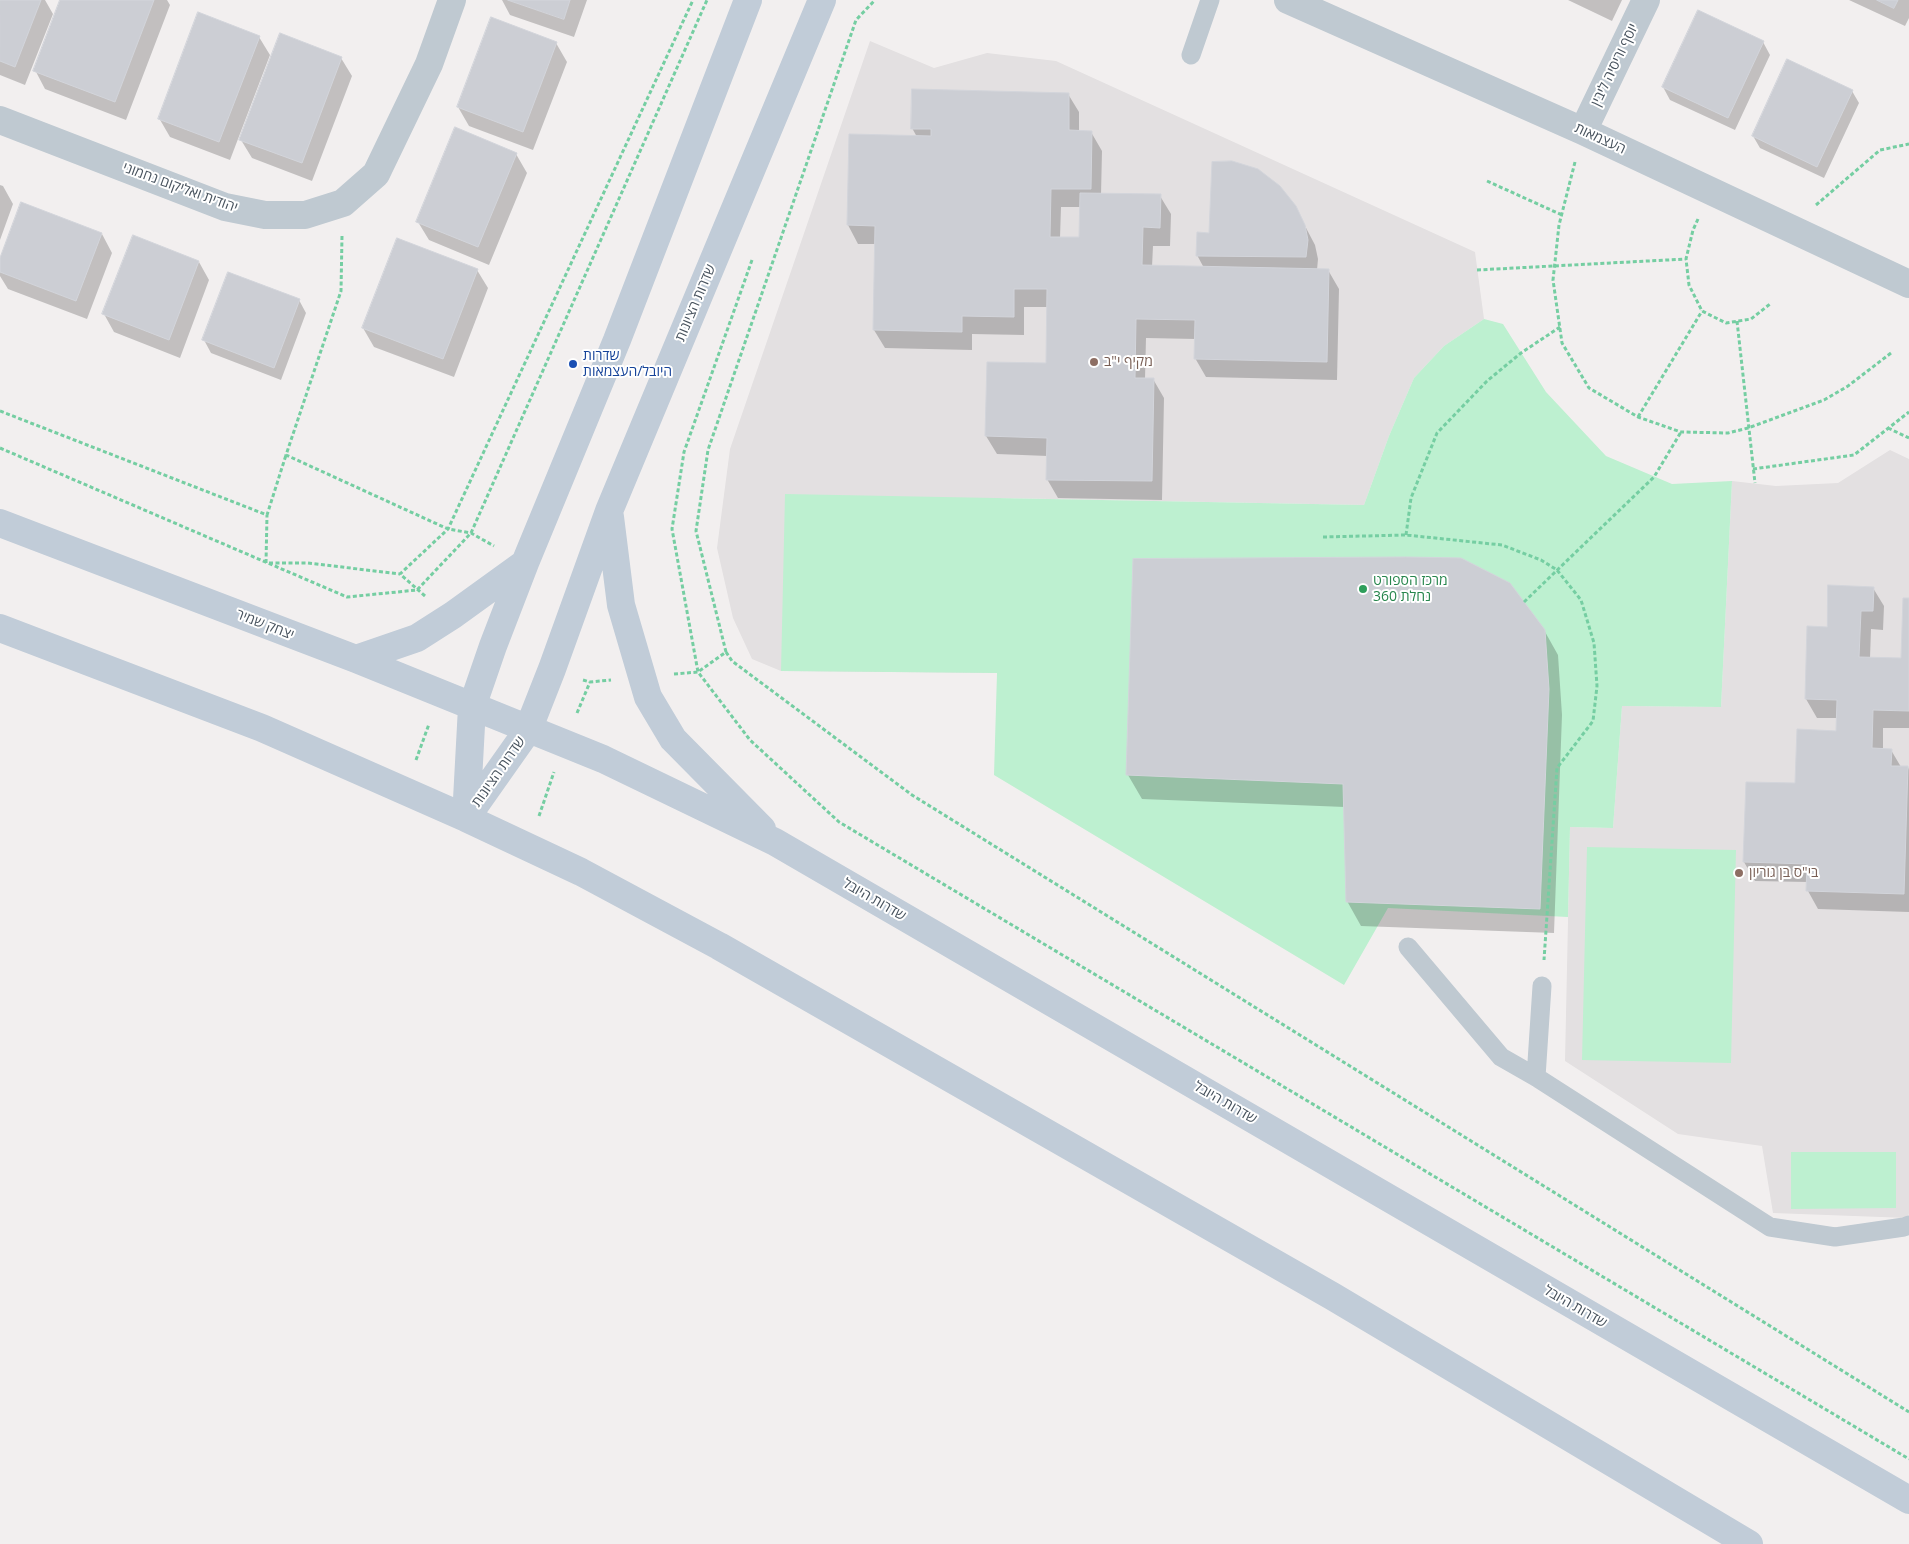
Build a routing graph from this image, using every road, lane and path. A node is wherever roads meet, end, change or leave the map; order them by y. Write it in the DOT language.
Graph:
graph roads {
  1 [pos="452,0"];
  2 [pos="694,0"];
  3 [pos="707,0"];
  4 [pos="748,0"];
  5 [pos="822,0"];
  6 [pos="875,0"];
  7 [pos="1210,0"];
  8 [pos="1288,0"];
  9 [pos="1646,0"];
  10 [pos="1191,56"];
  11 [pos="0,120"];
  12 [pos="1583,131"];
  13 [pos="1909,144"];
  14 [pos="1487,181"];
  15 [pos="1711,191"];
  16 [pos="343,203"];
  17 [pos="1562,215"];
  18 [pos="1790,228"];
  19 [pos="753,256"];
  20 [pos="1686,259"];
  21 [pos="1555,265"];
  22 [pos="1477,270"];
  23 [pos="1909,284"];
  24 [pos="1770,304"];
  25 [pos="1702,311"];
  26 [pos="1737,321"];
  27 [pos="1560,327"];
  28 [pos="1891,353"];
  29 [pos="0,411"];
  30 [pos="1909,412"];
  31 [pos="1638,417"];
  32 [pos="1748,428"];
  33 [pos="1888,428"];
  34 [pos="1681,432"];
  35 [pos="1909,438"];
  36 [pos="0,448"];
  37 [pos="286,455"];
  38 [pos="1753,469"];
  39 [pos="1755,483"];
  40 [pos="609,511"];
  41 [pos="266,515"];
  42 [pos="0,523"];
  43 [pos="448,529"];
  44 [pos="471,533"];
  45 [pos="1406,535"];
  46 [pos="1323,537"];
  47 [pos="266,563"];
  48 [pos="525,563"];
  49 [pos="1557,570"];
  50 [pos="400,574"];
  51 [pos="417,590"];
  52 [pos="1524,602"];
  53 [pos="453,615"];
  54 [pos="0,628"];
  55 [pos="726,652"];
  56 [pos="356,659"];
  57 [pos="552,669"];
  58 [pos="698,672"];
  59 [pos="641,678"];
  60 [pos="472,707"];
  61 [pos="528,730"];
  62 [pos="466,818"];
  63 [pos="775,842"];
  64 [pos="1408,947"];
  65 [pos="1542,986"];
  66 [pos="1536,1077"];
  67 [pos="1909,1225"];
  68 [pos="1909,1412"];
  69 [pos="1909,1459"];
  70 [pos="1909,1500"];
  71 [pos="1749,1544"];
  1 -- 16 [label="street, יהודית ואליקום נחמוני"];
  2 -- 43 [label="path"];
  3 -- 44 [label="path"];
  4 -- 48 [label="street, שדרות הציונות"];
  5 -- 40 [label="street, שדרות הציונות"];
  6 -- 55 [label="path"];
  7 -- 10 [label="lane"];
  8 -- 12 [label="street, העצמאות"];
  9 -- 12 [label="street, יוסף וריסיה ליבין"];
  11 -- 16 [label="street, יהודית ואליקום נחמוני"];
  12 -- 15 [label="street, העצמאות"];
  12 -- 17 [label="path"];
  13 -- 18 [label="path"];
  14 -- 17 [label="path"];
  15 -- 18 [label="street, העצמאות"];
  15 -- 20 [label="path"];
  16 -- 37 [label="path"];
  17 -- 21 [label="path"];
  18 -- 23 [label="street, העצמאות"];
  19 -- 58 [label="path"];
  20 -- 21 [label="path"];
  20 -- 25 [label="path"];
  21 -- 22 [label="path"];
  21 -- 27 [label="path"];
  24 -- 26 [label="path"];
  25 -- 26 [label="path"];
  25 -- 31 [label="path"];
  26 -- 32 [label="path"];
  27 -- 31 [label="path"];
  27 -- 45 [label="path"];
  28 -- 32 [label="path"];
  29 -- 41 [label="path"];
  30 -- 33 [label="path"];
  31 -- 34 [label="path"];
  32 -- 34 [label="path"];
  32 -- 38 [label="path"];
  33 -- 35 [label="path"];
  33 -- 38 [label="path"];
  34 -- 49 [label="path"];
  36 -- 47 [label="path"];
  37 -- 41 [label="path"];
  37 -- 43 [label="path"];
  38 -- 39 [label="path"];
  40 -- 57 [label="street, שדרות הציונות"];
  40 -- 59 [label="street"];
  41 -- 47 [label="path"];
  42 -- 56 [label="street, יצחק שמיר"];
  43 -- 44 [label="path"];
  43 -- 50 [label="path"];
  44 -- 48 [label="path"];
  44 -- 51 [label="path"];
  45 -- 46 [label="path"];
  45 -- 49 [label="path"];
  47 -- 50 [label="path"];
  47 -- 51 [label="path"];
  48 -- 53 [label="street"];
  48 -- 60 [label="street, שדרות הציונות"];
  49 -- 52 [label="path"];
  49 -- 65 [label="path"];
  50 -- 51 [label="path"];
  51 -- 53 [label="path"];
  53 -- 56 [label="street"];
  54 -- 62 [label="street"];
  55 -- 58 [label="path"];
  55 -- 68 [label="path"];
  56 -- 60 [label="street, יצחק שמיר"];
  57 -- 59 [label="path"];
  57 -- 61 [label="street, שדרות הציונות"];
  58 -- 59 [label="path"];
  58 -- 69 [label="path"];
  59 -- 63 [label="street"];
  60 -- 61 [label="street, יצחק שמיר"];
  60 -- 62 [label="street, שדרות הציונות"];
  61 -- 62 [label="street, שדרות הציונות"];
  61 -- 63 [label="street, שדרות היובל"];
  62 -- 71 [label="street"];
  63 -- 70 [label="street, שדרות היובל"];
  64 -- 66 [label="lane"];
  65 -- 66 [label="lane"];
  66 -- 67 [label="lane"];
}
